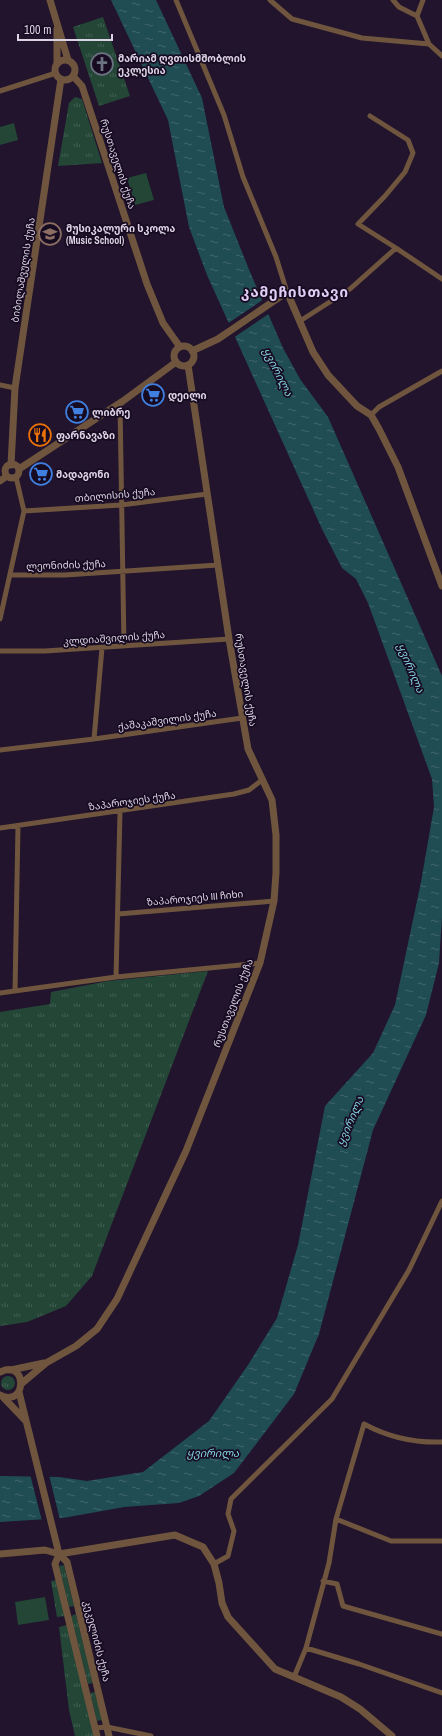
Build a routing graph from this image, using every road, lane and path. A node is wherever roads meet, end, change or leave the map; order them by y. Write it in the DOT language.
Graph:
graph roads {
  1 [pos="50,0"];
  2 [pos="176,0"];
  3 [pos="270,0"];
  4 [pos="393,0"];
  5 [pos="424,0"];
  6 [pos="417,16"];
  7 [pos="57,18"];
  8 [pos="429,44"];
  9 [pos="442,56"];
  10 [pos="68,60"];
  11 [pos="57,64"];
  12 [pos="56,73"];
  13 [pos="73,76"];
  14 [pos="61,79"];
  15 [pos="0,91"];
  16 [pos="370,116"];
  17 [pos="396,248"];
  18 [pos="442,279"];
  19 [pos="287,292"];
  20 [pos="300,321"];
  21 [pos="180,347"];
  22 [pos="192,351"];
  23 [pos="176,362"];
  24 [pos="188,366"];
  25 [pos="442,371"];
  26 [pos="0,385"];
  27 [pos="15,388"];
  28 [pos="120,404"];
  29 [pos="371,415"];
  30 [pos="10,465"];
  31 [pos="19,469"];
  32 [pos="7,476"];
  33 [pos="16,477"];
  34 [pos="0,481"];
  35 [pos="207,494"];
  36 [pos="121,505"];
  37 [pos="24,511"];
  38 [pos="218,565"];
  39 [pos="122,572"];
  40 [pos="11,575"];
  41 [pos="442,586"];
  42 [pos="0,619"];
  43 [pos="229,639"];
  44 [pos="124,646"];
  45 [pos="102,648"];
  46 [pos="0,652"];
  47 [pos="242,718"];
  48 [pos="94,740"];
  49 [pos="0,750"];
  50 [pos="262,780"];
  51 [pos="120,812"];
  52 [pos="18,826"];
  53 [pos="0,828"];
  54 [pos="274,901"];
  55 [pos="118,914"];
  56 [pos="260,963"];
  57 [pos="116,977"];
  58 [pos="15,991"];
  59 [pos="0,993"];
  60 [pos="442,1201"];
  61 [pos="46,1363"];
  62 [pos="11,1370"];
  63 [pos="0,1372"];
  64 [pos="21,1384"];
  65 [pos="19,1392"];
  66 [pos="2,1396"];
  67 [pos="26,1422"];
  68 [pos="442,1442"];
  69 [pos="336,1519"];
  70 [pos="442,1542"];
  71 [pos="0,1554"];
  72 [pos="59,1554"];
  73 [pos="214,1564"];
  74 [pos="323,1581"];
  75 [pos="442,1634"];
  76 [pos="306,1648"];
  77 [pos="294,1677"];
  78 [pos="442,1693"];
  79 [pos="107,1727"];
  80 [pos="95,1728"];
  81 [pos="97,1736"];
  82 [pos="109,1736"];
  83 [pos="151,1736"];
  84 [pos="392,1736"];
  1 -- 7 [label="street"];
  2 -- 19 [label="street"];
  3 -- 8 [label="street"];
  4 -- 6 [label="street"];
  5 -- 6 [label="street"];
  6 -- 8 [label="street"];
  7 -- 10 [label="street"];
  7 -- 11 [label="street"];
  8 -- 9 [label="street"];
  10 -- 11 [label="street"];
  10 -- 13 [label="street"];
  11 -- 12 [label="street"];
  12 -- 14 [label="street"];
  12 -- 15 [label="street"];
  13 -- 14 [label="street"];
  13 -- 21 [label="street, რუსთაველის ქუჩა"];
  14 -- 27 [label="street, ბიბილაშვულის ქუჩა"];
  16 -- 17 [label="street"];
  17 -- 18 [label="street"];
  17 -- 20 [label="street"];
  19 -- 20 [label="street"];
  19 -- 22 [label="street"];
  20 -- 29 [label="street"];
  21 -- 22 [label="street"];
  21 -- 23 [label="street"];
  22 -- 24 [label="street"];
  23 -- 24 [label="street"];
  23 -- 28 [label="street"];
  24 -- 35 [label="street, რუსთაველის ქუჩა"];
  25 -- 29 [label="street"];
  26 -- 27 [label="street"];
  27 -- 30 [label="street, ბიბილაშვულის ქუჩა"];
  28 -- 31 [label="street"];
  28 -- 36 [label="street"];
  29 -- 41 [label="street"];
  30 -- 31 [label="street"];
  30 -- 32 [label="street"];
  31 -- 33 [label="street"];
  32 -- 33 [label="street"];
  32 -- 34 [label="street"];
  33 -- 37 [label="street"];
  35 -- 36 [label="street, თბილისის ქუჩა"];
  35 -- 38 [label="street, რუსთაველის ქუჩა"];
  36 -- 37 [label="street, თბილისის ქუჩა"];
  36 -- 39 [label="street"];
  37 -- 40 [label="street"];
  38 -- 39 [label="street, ლეონიძის ქუჩა"];
  38 -- 43 [label="street, რუსთაველის ქუჩა"];
  39 -- 40 [label="street, ლეონიძის ქუჩა"];
  39 -- 44 [label="street"];
  40 -- 42 [label="street"];
  43 -- 44 [label="street, კლდიაშვილის ქუჩა"];
  43 -- 47 [label="street, რუსთაველის ქუჩა"];
  44 -- 45 [label="street, კლდიაშვილის ქუჩა"];
  45 -- 46 [label="street, კლდიაშვილის ქუჩა"];
  45 -- 48 [label="street"];
  47 -- 48 [label="street, ქაშაკაშვილის ქუჩა"];
  47 -- 50 [label="street, რუსთაველის ქუჩა"];
  48 -- 49 [label="street, ქაშაკაშვილის ქუჩა"];
  50 -- 51 [label="street, ზაპაროჯიეს ქუჩა"];
  50 -- 54 [label="street, რუსთაველის ქუჩა"];
  51 -- 52 [label="street, ზაპაროჯიეს ქუჩა"];
  51 -- 55 [label="street"];
  52 -- 53 [label="street, ზაპაროჯიეს ქუჩა"];
  52 -- 58 [label="street"];
  54 -- 55 [label="street, ზაპაროჯიეს III ჩიხი"];
  54 -- 56 [label="street, რუსთაველის ქუჩა"];
  55 -- 57 [label="street"];
  56 -- 57 [label="street"];
  56 -- 61 [label="street, რუსთაველის ქუჩა"];
  57 -- 58 [label="street"];
  58 -- 59 [label="street"];
  60 -- 73 [label="street"];
  61 -- 62 [label="street, რუსთაველის ქუჩა"];
  61 -- 64 [label="street, რუსთაველის ქუჩა"];
  62 -- 63 [label="street, რუსთაველის ქუჩა"];
  62 -- 64 [label="street"];
  64 -- 65 [label="street"];
  65 -- 66 [label="street"];
  65 -- 67 [label="street, კეკელიძის ქუჩა"];
  66 -- 67 [label="street, კეკელიძის ქუჩა"];
  67 -- 72 [label="street, კეკელიძის ქუჩა"];
  68 -- 69 [label="street"];
  69 -- 70 [label="street"];
  69 -- 74 [label="street"];
  71 -- 72 [label="street"];
  72 -- 73 [label="street"];
  72 -- 79 [label="street, კეკელიძის ქუჩა"];
  72 -- 80 [label="street, კეკელიძის ქუჩა"];
  73 -- 77 [label="street"];
  74 -- 75 [label="street"];
  74 -- 76 [label="street"];
  76 -- 77 [label="street"];
  76 -- 78 [label="street"];
  77 -- 84 [label="street"];
  79 -- 80 [label="street"];
  79 -- 82 [label="street, კეკელიძის ქუჩა"];
  79 -- 83 [label="street"];
  80 -- 81 [label="street, კეკელიძის ქუჩა"];
}
